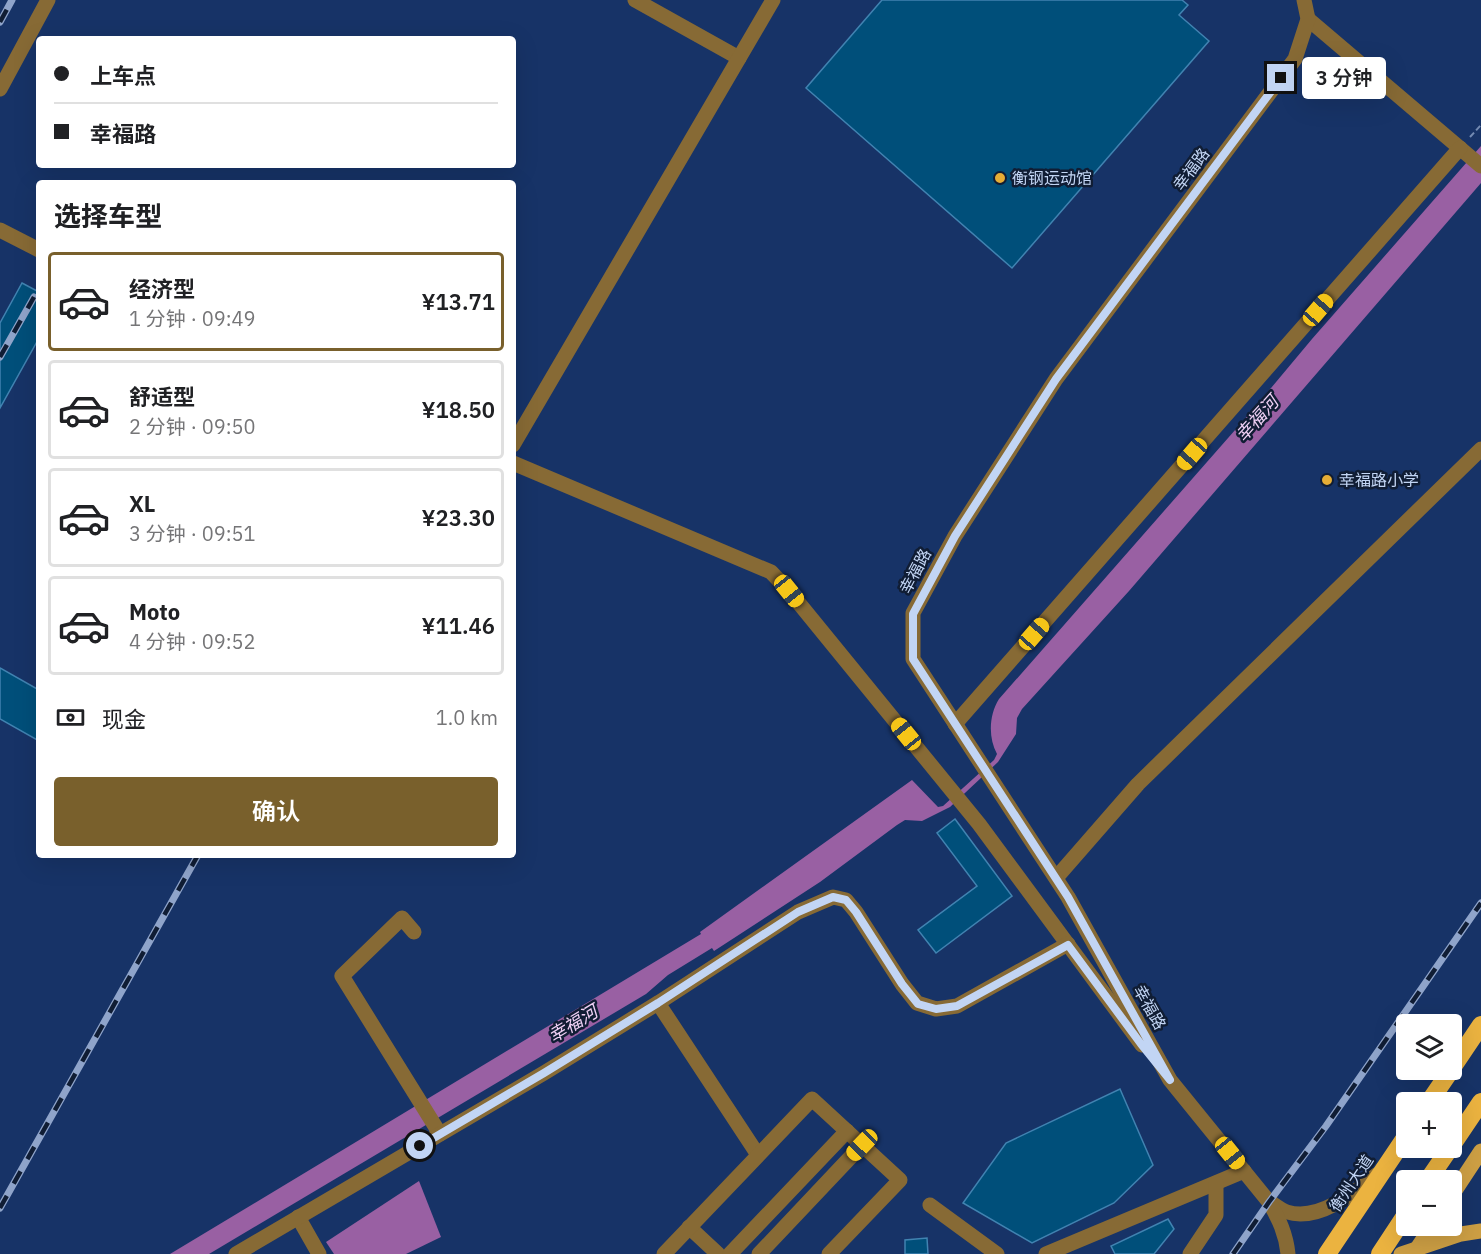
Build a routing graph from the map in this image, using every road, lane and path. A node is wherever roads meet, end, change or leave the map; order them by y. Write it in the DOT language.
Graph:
graph roads {
  1 [pos="48,0"];
  2 [pos="635,0"];
  3 [pos="774,0"];
  4 [pos="1304,0"];
  5 [pos="1308,19"];
  6 [pos="739,58"];
  7 [pos="0,89"];
  8 [pos="1462,150"];
  9 [pos="1481,166"];
  10 [pos="0,230"];
  11 [pos="36,248"];
  12 [pos="516,440"];
  13 [pos="1481,448"];
  14 [pos="516,464"];
  15 [pos="956,724"];
  16 [pos="1056,878"];
  17 [pos="414,932"];
  18 [pos="1068,945"];
  19 [pos="658,1003"];
  20 [pos="1481,1025"];
  21 [pos="1462,1053"];
  22 [pos="1170,1080"];
  23 [pos="1481,1102"];
  24 [pos="1462,1130"];
  25 [pos="847,1131"];
  26 [pos="440,1134"];
  27 [pos="862,1145"];
  28 [pos="1396,1151"];
  29 [pos="1481,1151"];
  30 [pos="758,1155"];
  31 [pos="1385,1167"];
  32 [pos="1244,1171"];
  33 [pos="1462,1180"];
  34 [pos="1216,1183"];
  35 [pos="1269,1202"];
  36 [pos="930,1205"];
  37 [pos="298,1217"];
  38 [pos="689,1227"];
  39 [pos="1396,1230"];
  40 [pos="1481,1231"];
  41 [pos="1425,1236"];
  42 [pos="1415,1251"];
  43 [pos="236,1254"];
  44 [pos="320,1254"];
  45 [pos="664,1254"];
  46 [pos="718,1254"];
  47 [pos="730,1254"];
  48 [pos="759,1254"];
  49 [pos="829,1254"];
  50 [pos="997,1254"];
  51 [pos="1046,1254"];
  52 [pos="1190,1254"];
  53 [pos="1288,1254"];
  54 [pos="1327,1254"];
  55 [pos="1380,1254"];
  56 [pos="1401,1254"];
  1 -- 7 [label="street"];
  2 -- 6 [label="street"];
  3 -- 6 [label="street"];
  4 -- 5 [label="street, 幸福路"];
  5 -- 8 [label="street"];
  5 -- 15 [label="street, 幸福路"];
  6 -- 12 [label="street"];
  8 -- 9 [label="street"];
  8 -- 15 [label="street"];
  10 -- 11 [label="street"];
  13 -- 16 [label="street"];
  14 -- 18 [label="street"];
  15 -- 16 [label="street, 幸福路"];
  16 -- 22 [label="street, 幸福路"];
  17 -- 26 [label="street"];
  18 -- 19 [label="street"];
  18 -- 22 [label="street"];
  19 -- 26 [label="street"];
  19 -- 30 [label="street"];
  20 -- 21 [label="highway"];
  22 -- 32 [label="street, 幸福路"];
  23 -- 24 [label="highway"];
  25 -- 27 [label="street"];
  25 -- 30 [label="street"];
  25 -- 47 [label="street"];
  26 -- 37 [label="street"];
  27 -- 48 [label="street"];
  27 -- 49 [label="street"];
  28 -- 31 [label="highway, 衡州大道"];
  29 -- 33 [label="main road"];
  30 -- 38 [label="street"];
  31 -- 35 [label="street"];
  31 -- 54 [label="highway, 衡州大道"];
  32 -- 34 [label="street"];
  32 -- 35 [label="street, 幸福路"];
  34 -- 51 [label="street"];
  34 -- 52 [label="street"];
  35 -- 53 [label="street, 幸福路"];
  36 -- 50 [label="street"];
  37 -- 43 [label="street"];
  37 -- 44 [label="street"];
  38 -- 45 [label="street"];
  38 -- 46 [label="street"];
  39 -- 55 [label="highway"];
  40 -- 42 [label="main road"];
  41 -- 42 [label="main road"];
  42 -- 56 [label="main road"];
}
